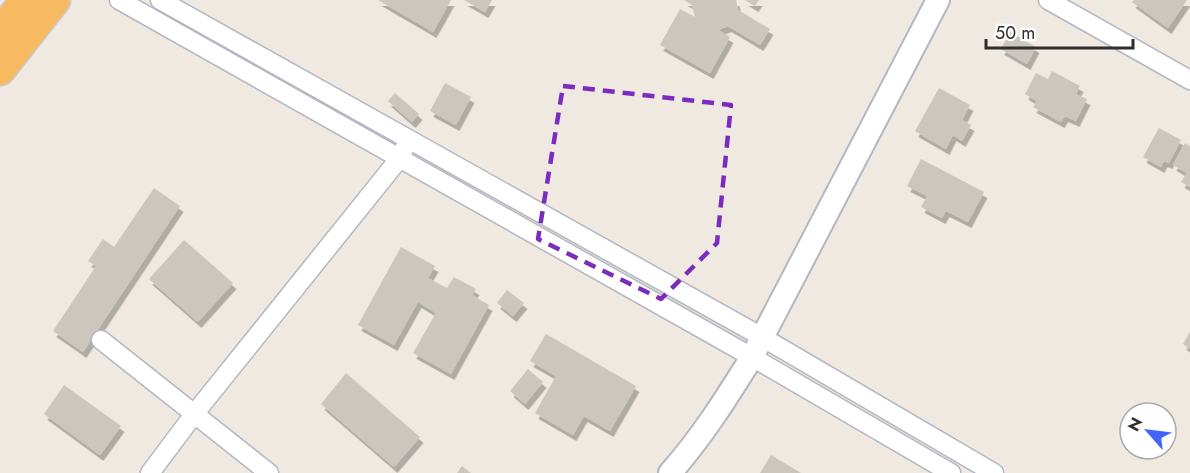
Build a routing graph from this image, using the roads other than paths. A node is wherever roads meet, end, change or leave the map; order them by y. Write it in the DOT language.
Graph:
graph roads {
  1 [pos="26,0"];
  2 [pos="55,0"];
  3 [pos="119,0"];
  4 [pos="160,0"];
  5 [pos="938,0"];
  6 [pos="1048,0"];
  7 [pos="0,33"];
  8 [pos="0,70"];
  9 [pos="1190,80"];
  10 [pos="409,140"];
  11 [pos="399,159"];
  12 [pos="101,340"];
  13 [pos="757,347"];
  14 [pos="195,413"];
  15 [pos="150,473"];
  16 [pos="269,473"];
  17 [pos="670,473"];
  18 [pos="951,473"];
  19 [pos="994,473"];
  1 -- 7 [label="highway"];
  2 -- 8 [label="highway"];
  3 -- 11 [label="street"];
  4 -- 10 [label="street"];
  5 -- 13 [label="street"];
  6 -- 9 [label="street"];
  10 -- 11 [label="street"];
  10 -- 13 [label="street"];
  11 -- 13 [label="street"];
  11 -- 14 [label="street"];
  12 -- 14 [label="street"];
  13 -- 17 [label="street"];
  13 -- 18 [label="street"];
  13 -- 19 [label="street"];
  14 -- 15 [label="street"];
  14 -- 16 [label="street"];
}
